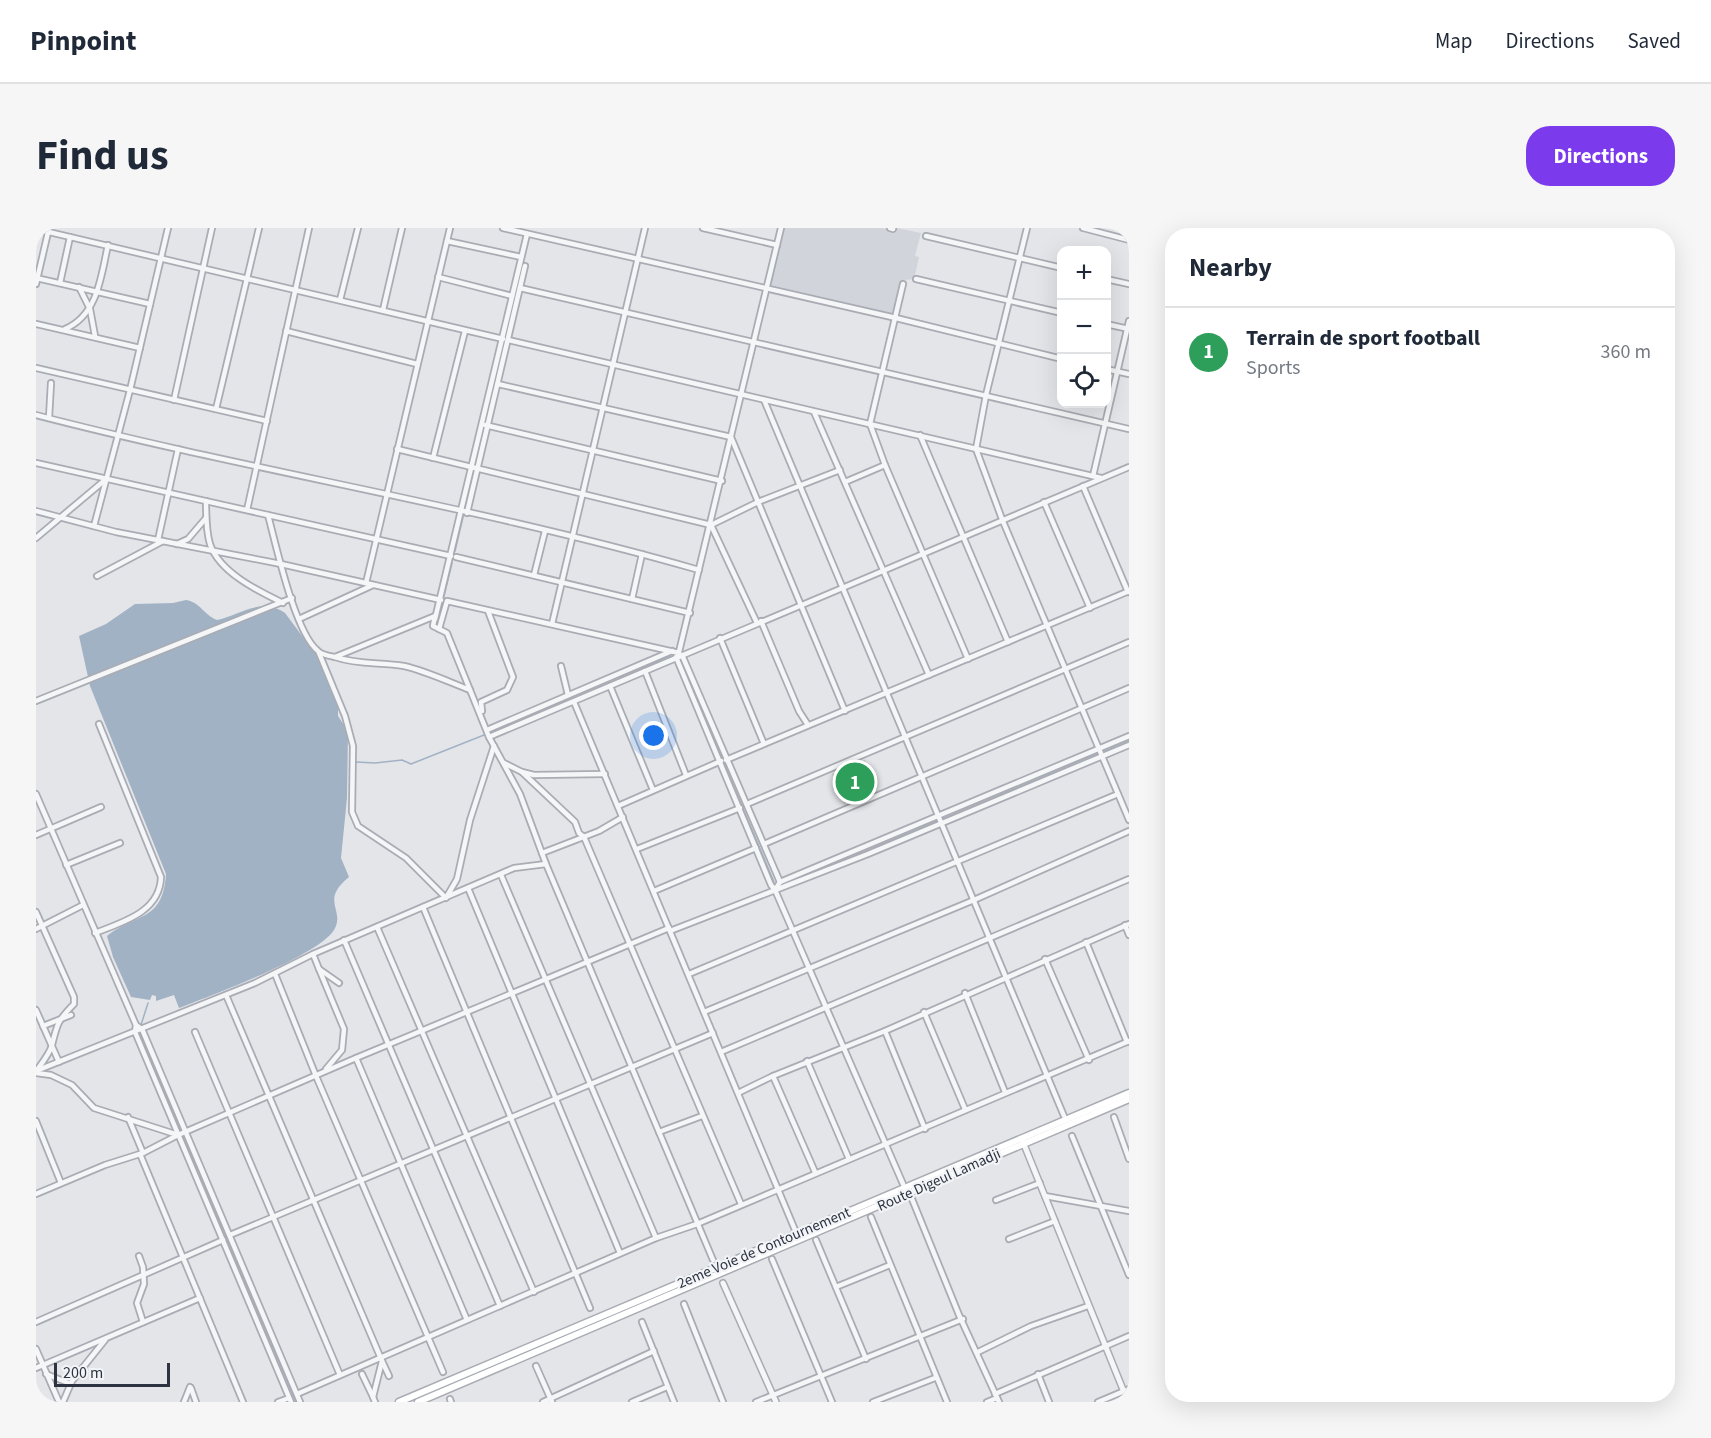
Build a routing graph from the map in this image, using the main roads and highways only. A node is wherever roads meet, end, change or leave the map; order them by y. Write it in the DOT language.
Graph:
graph roads {
  1 [pos="1129,1093"];
  2 [pos="1129,1099"];
  3 [pos="1023,1141"];
  4 [pos="399,1402"];
  5 [pos="418,1402"];
  1 -- 3 [label="main road, 2eme Voie de Contournement"];
  2 -- 3 [label="main road, Route Digeul Lamadji"];
  3 -- 4 [label="main road, 2eme Voie de Contournement"];
  3 -- 5 [label="main road, Route Digeul Lamadji"];
}
